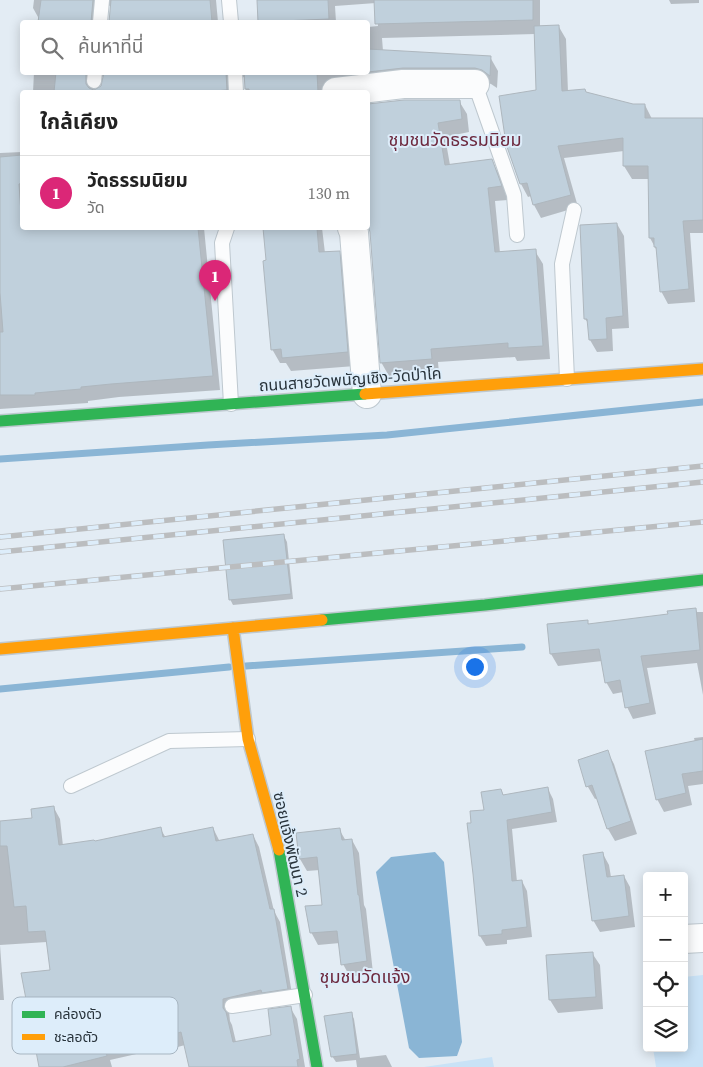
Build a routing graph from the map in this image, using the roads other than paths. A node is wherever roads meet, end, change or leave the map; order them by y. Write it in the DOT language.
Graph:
graph roads {
  1 [pos="102,0"];
  2 [pos="229,0"];
  3 [pos="100,20"];
  4 [pos="230,20"];
  5 [pos="235,75"];
  6 [pos="327,75"];
  7 [pos="475,84"];
  8 [pos="236,90"];
  9 [pos="328,90"];
  10 [pos="353,90"];
  11 [pos="574,210"];
  12 [pos="226,230"];
  13 [pos="353,230"];
  14 [pos="517,235"];
  15 [pos="703,369"];
  16 [pos="567,379"];
  17 [pos="367,394"];
  18 [pos="232,404"];
  19 [pos="0,421"];
  20 [pos="703,580"];
  21 [pos="233,628"];
  22 [pos="0,649"];
  23 [pos="248,739"];
  24 [pos="70,786"];
  25 [pos="703,938"];
  26 [pos="688,940"];
  27 [pos="306,995"];
  28 [pos="232,1006"];
  29 [pos="316,1067"];
  1 -- 3 [label="lane"];
  2 -- 4 [label="lane"];
  5 -- 8 [label="lane"];
  6 -- 9 [label="street"];
  7 -- 10 [label="street"];
  7 -- 14 [label="lane"];
  11 -- 16 [label="lane"];
  12 -- 18 [label="lane"];
  13 -- 17 [label="street"];
  15 -- 16 [label="street, ถนนสายวัดพนัญเชิง-วัดป่าโค"];
  16 -- 17 [label="street, ถนนสายวัดพนัญเชิง-วัดป่าโค"];
  17 -- 18 [label="street, ถนนสายวัดพนัญเชิง-วัดป่าโค"];
  18 -- 19 [label="street, ถนนสายวัดพนัญเชิง-วัดป่าโค"];
  20 -- 21 [label="street"];
  21 -- 22 [label="street"];
  21 -- 23 [label="street, ซอยแจ้งพัฒนา 2"];
  23 -- 24 [label="lane"];
  23 -- 27 [label="street, ซอยแจ้งพัฒนา 2"];
  25 -- 26 [label="street"];
  27 -- 28 [label="lane"];
  27 -- 29 [label="street, ซอยแจ้งพัฒนา 2"];
}
